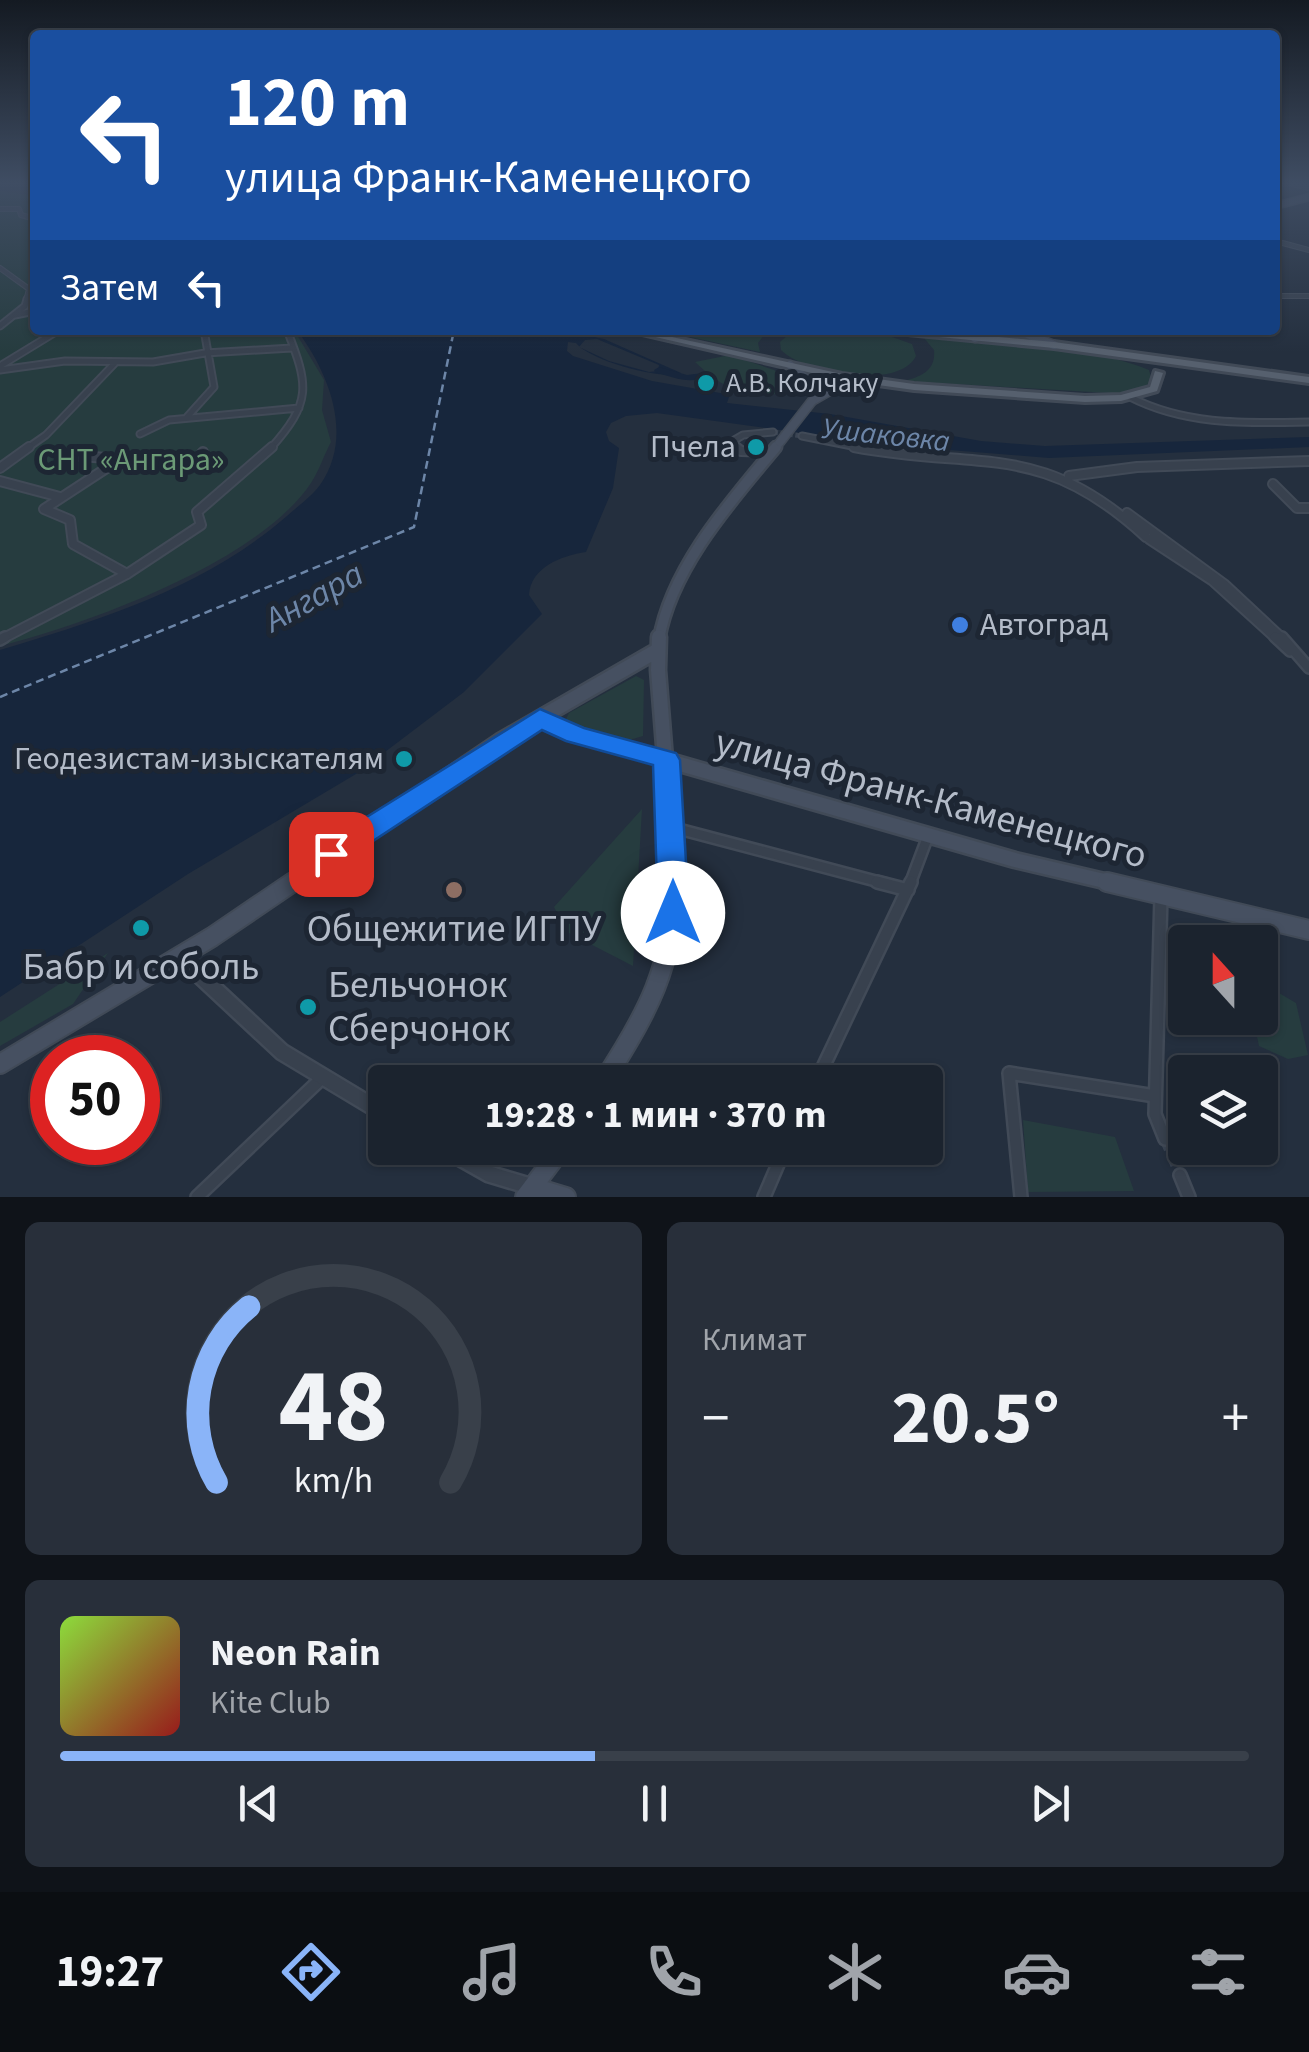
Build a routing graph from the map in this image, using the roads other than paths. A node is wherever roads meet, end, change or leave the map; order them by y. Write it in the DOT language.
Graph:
graph roads {
  1 [pos="1280,242"];
  2 [pos="1309,246"];
  3 [pos="0,268"];
  4 [pos="1280,296"];
  5 [pos="1309,296"];
  6 [pos="30,312"];
  7 [pos="11,316"];
  8 [pos="0,326"];
  9 [pos="51,335"];
  10 [pos="205,335"];
  11 [pos="288,335"];
  12 [pos="650,335"];
  13 [pos="662,335"];
  14 [pos="944,335"];
  15 [pos="986,335"];
  16 [pos="1029,335"];
  17 [pos="976,338"];
  18 [pos="672,340"];
  19 [pos="1054,346"];
  20 [pos="292,348"];
  21 [pos="208,353"];
  22 [pos="1122,356"];
  23 [pos="115,363"];
  24 [pos="1189,364"];
  25 [pos="790,365"];
  26 [pos="0,368"];
  27 [pos="1158,372"];
  28 [pos="1309,380"];
  29 [pos="876,382"];
  30 [pos="1130,397"];
  31 [pos="814,398"];
  32 [pos="299,408"];
  33 [pos="187,417"];
  34 [pos="1309,422"];
  35 [pos="140,434"];
  36 [pos="802,436"];
  37 [pos="775,442"];
  38 [pos="203,452"];
  39 [pos="79,456"];
  40 [pos="122,458"];
  41 [pos="1309,461"];
  42 [pos="0,468"];
  43 [pos="1065,476"];
  44 [pos="0,481"];
  45 [pos="1273,484"];
  46 [pos="60,496"];
  47 [pos="1114,502"];
  48 [pos="1309,508"];
  49 [pos="1160,535"];
  50 [pos="1148,538"];
  51 [pos="127,574"];
  52 [pos="0,640"];
  53 [pos="658,650"];
  54 [pos="1309,672"];
  55 [pos="540,718"];
  56 [pos="666,760"];
  57 [pos="670,827"];
  58 [pos="928,836"];
  59 [pos="908,890"];
  60 [pos="1160,896"];
  61 [pos="1309,930"];
  62 [pos="180,957"];
  63 [pos="0,1064"];
  64 [pos="613,1065"];
  65 [pos="824,1065"];
  66 [pos="322,1078"];
  67 [pos="1156,1096"];
  68 [pos="368,1104"];
  69 [pos="1165,1138"];
  70 [pos="473,1165"];
  71 [pos="550,1165"];
  72 [pos="778,1165"];
  73 [pos="1180,1174"];
  74 [pos="529,1194"];
  75 [pos="197,1197"];
  76 [pos="566,1197"];
  77 [pos="764,1197"];
  78 [pos="1021,1197"];
  79 [pos="1188,1197"];
  1 -- 2 [label="street"];
  3 -- 7 [label="street"];
  4 -- 5 [label="street"];
  6 -- 7 [label="street"];
  7 -- 8 [label="street"];
  9 -- 26 [label="street"];
  10 -- 21 [label="street"];
  11 -- 20 [label="street"];
  12 -- 18 [label="main road"];
  13 -- 18 [label="main road"];
  14 -- 17 [label="main road"];
  15 -- 17 [label="main road"];
  16 -- 19 [label="main road"];
  17 -- 19 [label="main road"];
  18 -- 25 [label="main road"];
  19 -- 22 [label="main road"];
  20 -- 21 [label="street"];
  20 -- 32 [label="street"];
  21 -- 23 [label="street"];
  21 -- 33 [label="street"];
  22 -- 24 [label="main road"];
  22 -- 27 [label="main road"];
  23 -- 26 [label="street"];
  23 -- 42 [label="street"];
  24 -- 27 [label="main road"];
  24 -- 28 [label="main road"];
  25 -- 29 [label="main road"];
  25 -- 31 [label="main road"];
  27 -- 30 [label="main road"];
  29 -- 30 [label="main road"];
  29 -- 31 [label="main road"];
  30 -- 34 [label="street"];
  31 -- 37 [label="main road, bridge"];
  32 -- 33 [label="street"];
  32 -- 51 [label="street"];
  33 -- 35 [label="street"];
  36 -- 43 [label="street"];
  37 -- 37 [label="street"];
  37 -- 53 [label="main road"];
  38 -- 40 [label="street"];
  39 -- 40 [label="street"];
  40 -- 46 [label="street"];
  41 -- 43 [label="street"];
  43 -- 47 [label="street"];
  44 -- 46 [label="street"];
  45 -- 48 [label="street"];
  46 -- 51 [label="street"];
  47 -- 49 [label="street"];
  47 -- 50 [label="street"];
  49 -- 50 [label="street"];
  49 -- 54 [label="street"];
  50 -- 54 [label="street"];
  51 -- 52 [label="street"];
  53 -- 55 [label="main road"];
  53 -- 56 [label="main road"];
  55 -- 56 [label="street, улица Франк-Каменецкого"];
  55 -- 62 [label="main road"];
  56 -- 57 [label="main road"];
  56 -- 58 [label="main road, улица Франк-Каменецкого"];
  57 -- 59 [label="street"];
  57 -- 64 [label="main road"];
  58 -- 59 [label="street"];
  58 -- 60 [label="main road, улица Франк-Каменецкого"];
  59 -- 65 [label="street"];
  60 -- 61 [label="main road, улица Франк-Каменецкого"];
  60 -- 67 [label="street"];
  62 -- 63 [label="main road"];
  62 -- 66 [label="street"];
  66 -- 68 [label="street"];
  66 -- 75 [label="street"];
  67 -- 69 [label="street"];
  67 -- 78 [label="street"];
  70 -- 74 [label="street"];
  71 -- 74 [label="main road"];
  72 -- 77 [label="street"];
  73 -- 79 [label="street"];
  74 -- 76 [label="main road"];
}
